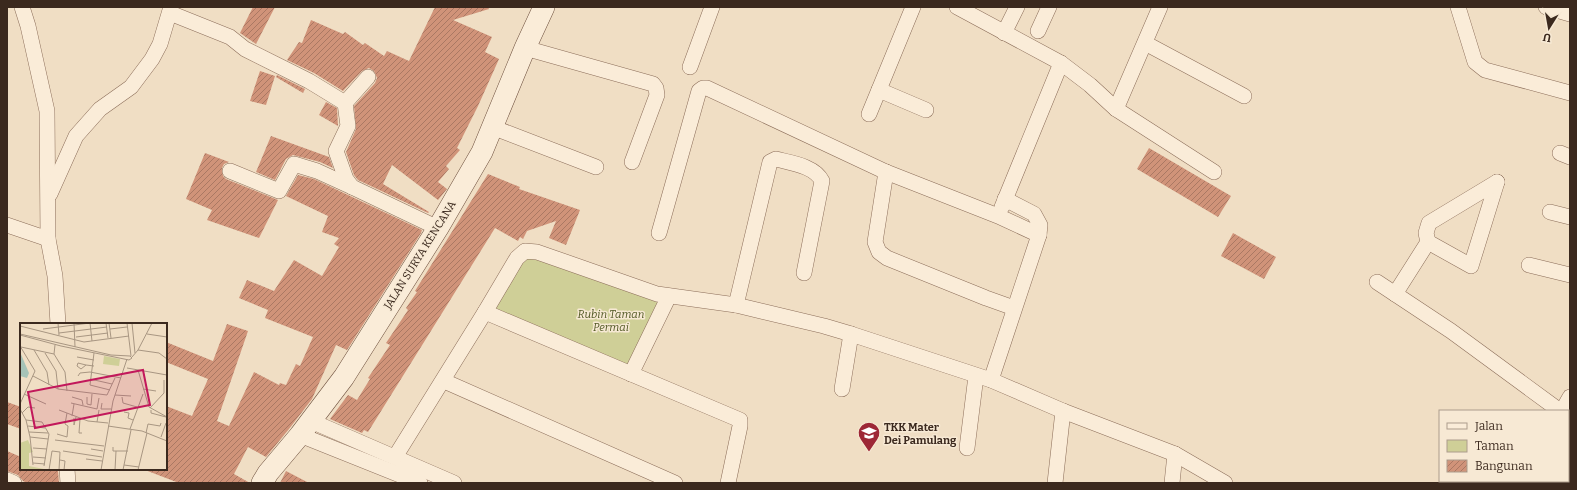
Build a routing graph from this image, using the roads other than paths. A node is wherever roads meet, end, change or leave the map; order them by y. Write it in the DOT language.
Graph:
graph roads {
  1 [pos="22,7"];
  2 [pos="544,7"];
  3 [pos="712,7"];
  4 [pos="913,7"];
  5 [pos="957,7"];
  6 [pos="1017,7"];
  7 [pos="1049,7"];
  8 [pos="1160,7"];
  9 [pos="1458,7"];
  10 [pos="1546,7"];
  11 [pos="171,10"];
  12 [pos="1570,14"];
  13 [pos="1038,31"];
  14 [pos="1004,33"];
  15 [pos="1145,43"];
  16 [pos="525,48"];
  17 [pos="1060,63"];
  18 [pos="690,67"];
  19 [pos="368,77"];
  20 [pos="879,90"];
  21 [pos="1570,93"];
  22 [pos="1244,96"];
  23 [pos="345,103"];
  24 [pos="1116,109"];
  25 [pos="926,110"];
  26 [pos="869,114"];
  27 [pos="492,127"];
  28 [pos="632,162"];
  29 [pos="596,167"];
  30 [pos="230,172"];
  31 [pos="886,172"];
  32 [pos="1214,172"];
  33 [pos="352,187"];
  34 [pos="1005,199"];
  35 [pos="47,200"];
  36 [pos="1550,212"];
  37 [pos="998,216"];
  38 [pos="1570,217"];
  39 [pos="7,225"];
  40 [pos="438,228"];
  41 [pos="659,233"];
  42 [pos="1039,235"];
  43 [pos="48,239"];
  44 [pos="1428,242"];
  45 [pos="1529,266"];
  46 [pos="804,273"];
  47 [pos="1570,275"];
  48 [pos="1377,282"];
  49 [pos="1395,294"];
  50 [pos="669,296"];
  51 [pos="736,305"];
  52 [pos="1014,308"];
  53 [pos="486,312"];
  54 [pos="58,323"];
  55 [pos="851,334"];
  56 [pos="631,374"];
  57 [pos="984,378"];
  58 [pos="444,381"];
  59 [pos="842,389"];
  60 [pos="1570,397"];
  61 [pos="1560,410"];
  62 [pos="1562,410"];
  63 [pos="1063,411"];
  64 [pos="305,428"];
  65 [pos="967,448"];
  66 [pos="1175,454"];
  67 [pos="395,457"];
  68 [pos="67,470"];
  69 [pos="7,480"];
  70 [pos="14,483"];
  71 [pos="68,483"];
  72 [pos="262,483"];
  73 [pos="420,483"];
  74 [pos="454,483"];
  75 [pos="675,483"];
  76 [pos="728,483"];
  77 [pos="1055,483"];
  78 [pos="1172,483"];
  79 [pos="1225,483"];
  1 -- 35 [label="street"];
  2 -- 16 [label="main road, JALAN SURYA KENCANA"];
  3 -- 18 [label="street"];
  4 -- 20 [label="street"];
  5 -- 14 [label="street"];
  6 -- 14 [label="street"];
  7 -- 13 [label="street"];
  8 -- 15 [label="street"];
  9 -- 21 [label="street"];
  10 -- 12 [label="street"];
  11 -- 23 [label="street"];
  11 -- 35 [label="street"];
  14 -- 17 [label="street"];
  15 -- 22 [label="street"];
  15 -- 24 [label="street"];
  16 -- 27 [label="main road, JALAN SURYA KENCANA"];
  16 -- 28 [label="street"];
  17 -- 24 [label="street"];
  17 -- 34 [label="street"];
  19 -- 23 [label="street"];
  20 -- 25 [label="street"];
  20 -- 26 [label="street"];
  23 -- 33 [label="street"];
  24 -- 32 [label="street"];
  27 -- 29 [label="street"];
  27 -- 40 [label="main road, JALAN SURYA KENCANA"];
  30 -- 33 [label="street"];
  31 -- 37 [label="street"];
  31 -- 41 [label="street"];
  31 -- 52 [label="street"];
  33 -- 40 [label="street"];
  34 -- 37 [label="street"];
  34 -- 42 [label="street"];
  35 -- 43 [label="street"];
  36 -- 38 [label="street"];
  37 -- 42 [label="street"];
  39 -- 43 [label="street"];
  40 -- 64 [label="main road, JALAN SURYA KENCANA"];
  42 -- 52 [label="street"];
  43 -- 54 [label="street"];
  44 -- 44 [label="street"];
  44 -- 49 [label="street"];
  45 -- 47 [label="street"];
  46 -- 51 [label="street"];
  48 -- 49 [label="street"];
  49 -- 61 [label="street"];
  50 -- 51 [label="street"];
  50 -- 53 [label="street"];
  50 -- 56 [label="street"];
  51 -- 55 [label="street"];
  52 -- 57 [label="street"];
  53 -- 56 [label="street"];
  53 -- 58 [label="street"];
  55 -- 57 [label="street"];
  55 -- 59 [label="street"];
  56 -- 76 [label="street"];
  57 -- 63 [label="street"];
  57 -- 65 [label="street"];
  58 -- 67 [label="street"];
  58 -- 75 [label="street"];
  60 -- 62 [label="street"];
  63 -- 66 [label="street"];
  63 -- 77 [label="street"];
  64 -- 67 [label="street"];
  64 -- 72 [label="main road, JALAN SURYA KENCANA"];
  64 -- 73 [label="street"];
  66 -- 78 [label="street"];
  66 -- 79 [label="street"];
  67 -- 74 [label="street"];
  68 -- 71 [label="street"];
  69 -- 70 [label="street"];
}
